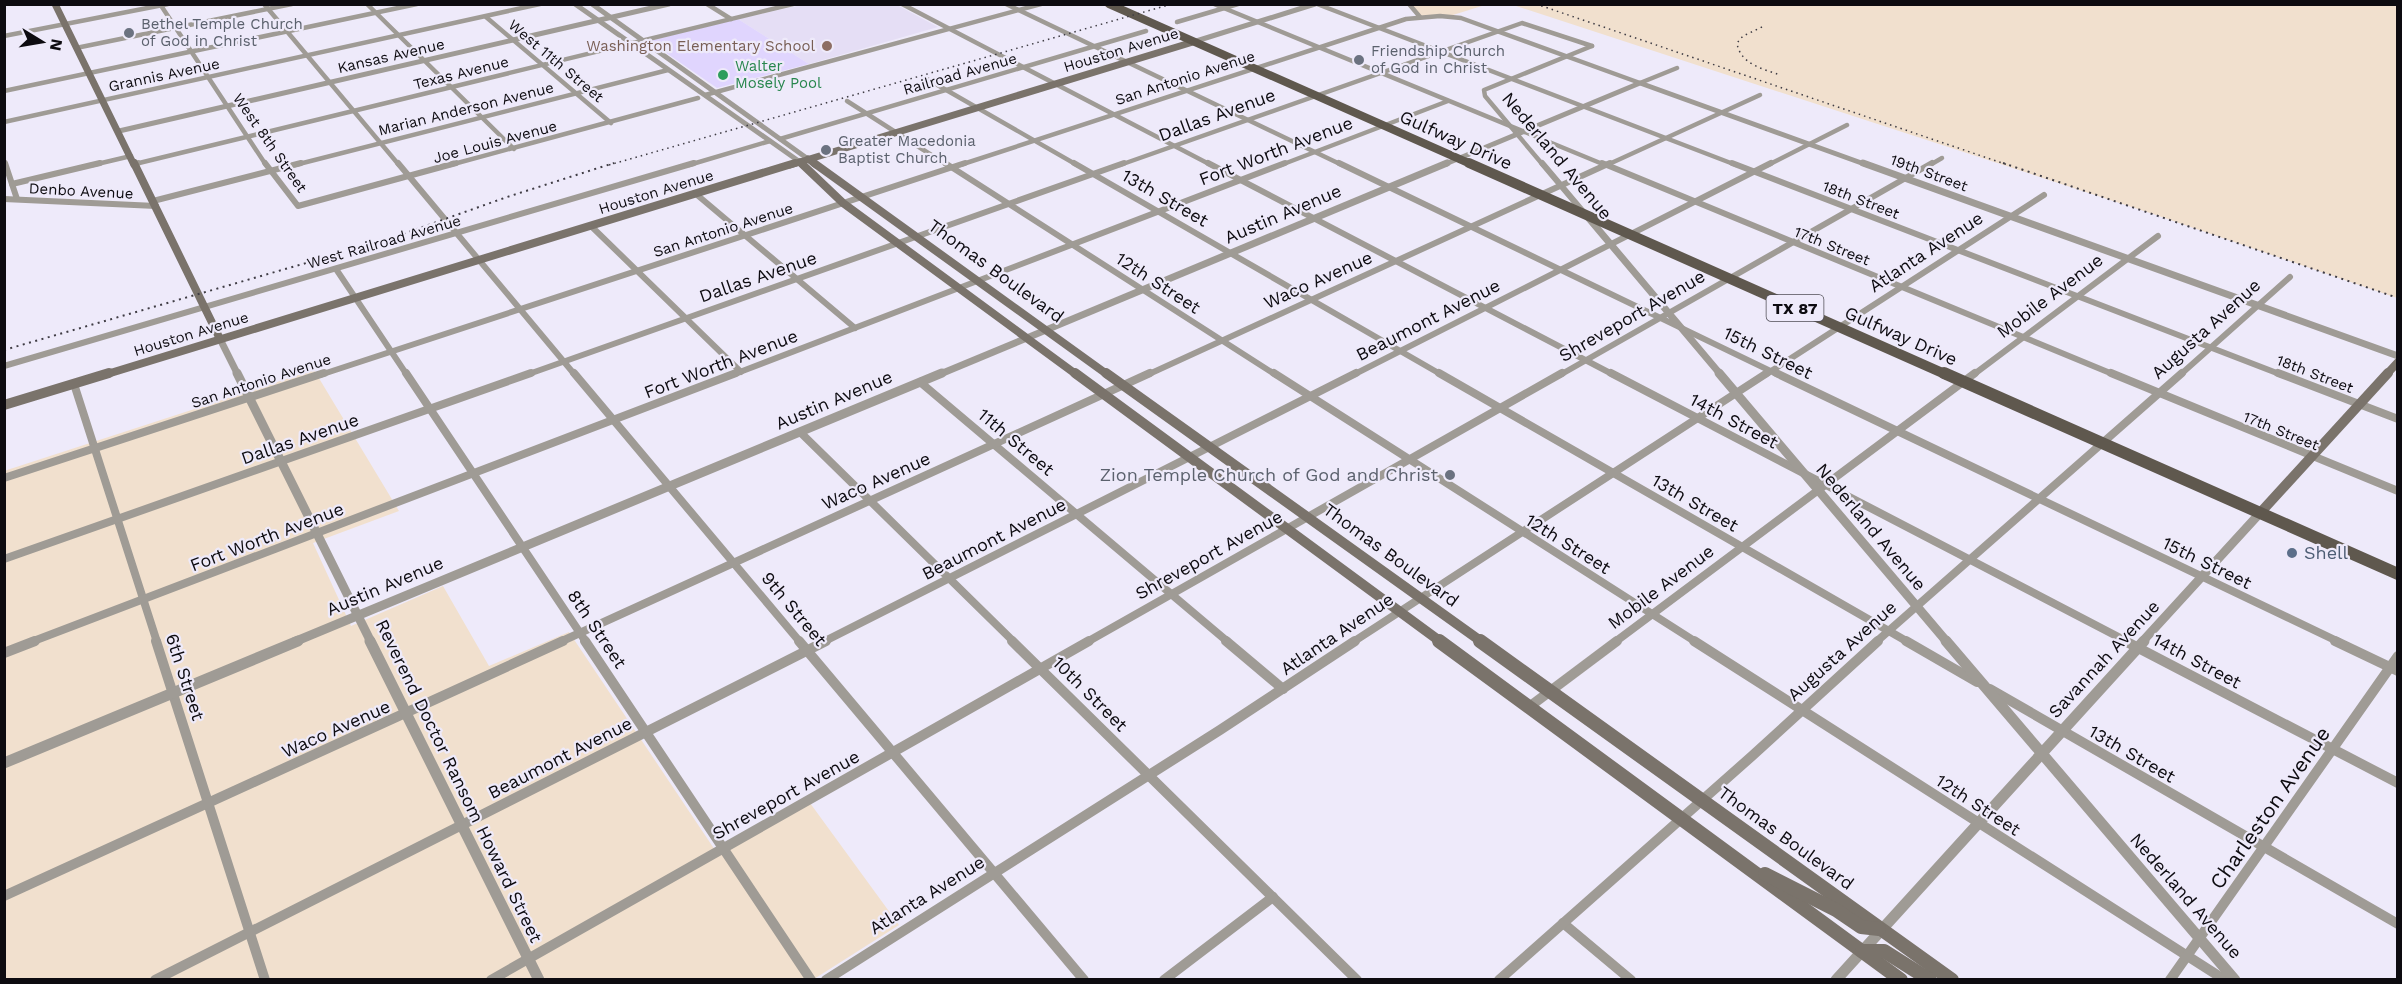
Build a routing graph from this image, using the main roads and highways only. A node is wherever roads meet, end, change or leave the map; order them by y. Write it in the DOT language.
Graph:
graph roads {
  1 [pos="56,4"];
  2 [pos="1109,4"];
  3 [pos="1193,42"];
  4 [pos="804,160"];
  5 [pos="220,339"];
  6 [pos="2397,362"];
  7 [pos="4,405"];
  8 [pos="2260,513"];
  9 [pos="2397,574"];
  10 [pos="1748,867"];
  11 [pos="1882,929"];
  12 [pos="1862,951"];
  13 [pos="1901,980"];
  14 [pos="1930,980"];
  15 [pos="1952,980"];
  1 -- 5 [label="main road"];
  2 -- 3 [label="main road, TX 87"];
  3 -- 4 [label="main road, Houston Avenue"];
  3 -- 8 [label="main road, Gulfway Drive / TX 87"];
  4 -- 5 [label="main road, Houston Avenue"];
  4 -- 10 [label="main road, Thomas Boulevard"];
  4 -- 11 [label="main road, Thomas Boulevard"];
  5 -- 7 [label="main road, Houston Avenue"];
  6 -- 8 [label="main road, Savannah Avenue"];
  8 -- 9 [label="main road, Gulfway Drive / TX 87"];
  10 -- 11 [label="main road"];
  10 -- 12 [label="main road, Thomas Boulevard"];
  11 -- 15 [label="main road, Thomas Boulevard"];
  12 -- 13 [label="main road, Thomas Boulevard"];
  12 -- 14 [label="main road"];
}
